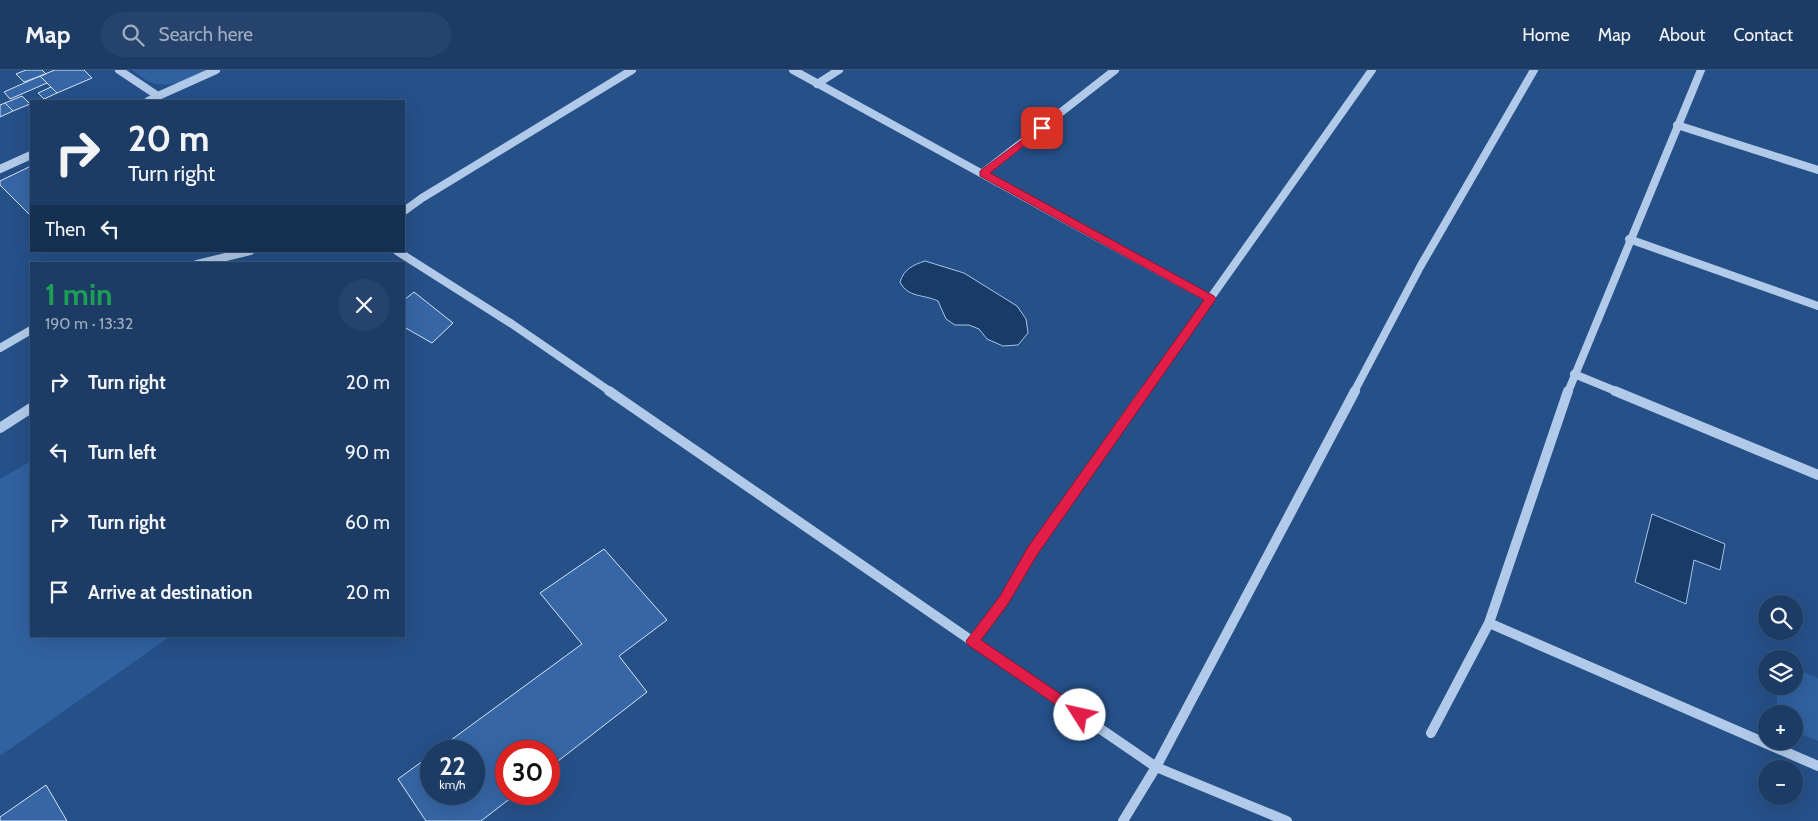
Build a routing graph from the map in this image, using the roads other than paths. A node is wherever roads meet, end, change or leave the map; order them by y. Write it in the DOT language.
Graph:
graph roads {
  1 [pos="119,70"];
  2 [pos="216,70"];
  3 [pos="632,70"];
  4 [pos="793,70"];
  5 [pos="839,70"];
  6 [pos="1115,70"];
  7 [pos="1372,70"];
  8 [pos="1534,70"];
  9 [pos="1701,70"];
  10 [pos="817,84"];
  11 [pos="158,96"];
  12 [pos="150,100"];
  13 [pos="1678,125"];
  14 [pos="30,155"];
  15 [pos="0,169"];
  16 [pos="1818,170"];
  17 [pos="983,174"];
  18 [pos="405,211"];
  19 [pos="1629,239"];
  20 [pos="246,252"];
  21 [pos="399,252"];
  22 [pos="203,262"];
  23 [pos="1210,299"];
  24 [pos="1818,306"];
  25 [pos="30,331"];
  26 [pos="0,348"];
  27 [pos="1574,374"];
  28 [pos="30,409"];
  29 [pos="0,428"];
  30 [pos="1818,475"];
  31 [pos="1488,623"];
  32 [pos="972,641"];
  33 [pos="1431,733"];
  34 [pos="1818,766"];
  35 [pos="1156,767"];
  36 [pos="1123,821"];
  37 [pos="1287,821"];
  1 -- 11 [label="street"];
  2 -- 11 [label="street"];
  3 -- 18 [label="street"];
  4 -- 10 [label="street"];
  5 -- 10 [label="street"];
  6 -- 17 [label="street"];
  7 -- 23 [label="street"];
  8 -- 35 [label="street"];
  9 -- 13 [label="street"];
  10 -- 17 [label="street"];
  11 -- 12 [label="street"];
  13 -- 16 [label="street"];
  13 -- 19 [label="street"];
  14 -- 15 [label="street"];
  17 -- 23 [label="street"];
  19 -- 24 [label="street"];
  19 -- 27 [label="street"];
  20 -- 22 [label="street"];
  21 -- 32 [label="street"];
  23 -- 32 [label="street"];
  25 -- 26 [label="street"];
  27 -- 30 [label="street"];
  27 -- 31 [label="street"];
  28 -- 29 [label="street"];
  31 -- 33 [label="street"];
  31 -- 34 [label="street"];
  32 -- 35 [label="street"];
  35 -- 36 [label="street"];
  35 -- 37 [label="street"];
}
